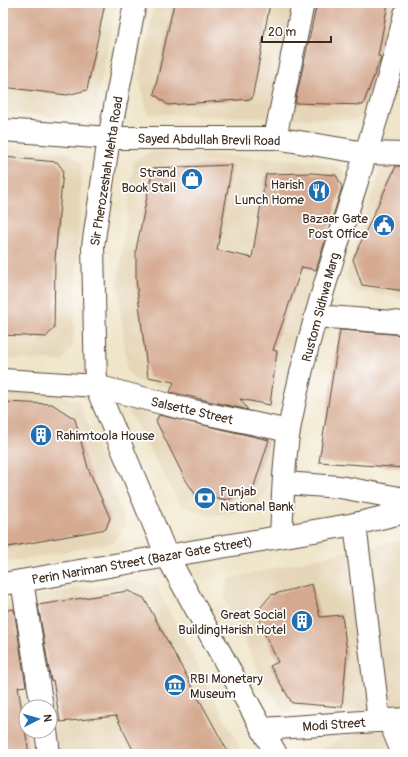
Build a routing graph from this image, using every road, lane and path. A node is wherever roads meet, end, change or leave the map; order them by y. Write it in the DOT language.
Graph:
graph roads {
  1 [pos="135,3"];
  2 [pos="303,3"];
  3 [pos="405,14"];
  4 [pos="3,130"];
  5 [pos="109,138"];
  6 [pos="275,138"];
  7 [pos="366,153"];
  8 [pos="405,154"];
  9 [pos="316,316"];
  10 [pos="405,323"];
  11 [pos="3,380"];
  12 [pos="96,386"];
  13 [pos="289,431"];
  14 [pos="284,483"];
  15 [pos="405,499"];
  16 [pos="405,512"];
  17 [pos="355,524"];
  18 [pos="281,536"];
  19 [pos="167,556"];
  20 [pos="12,582"];
  21 [pos="40,699"];
  22 [pos="391,720"];
  23 [pos="263,729"];
  24 [pos="47,739"];
  25 [pos="49,754"];
  26 [pos="276,754"];
  27 [pos="403,754"];
  1 -- 5 [label="street, Sir Pherozeshah Mehta Road"];
  2 -- 6 [label="street"];
  3 -- 7 [label="street, Rustom Sidhwa Marg"];
  4 -- 5 [label="street, Sayed Abdullah Brevli Road"];
  5 -- 6 [label="street, Sayed Abdullah Brevli Road"];
  5 -- 12 [label="street, Sir Pherozeshah Mehta Road"];
  6 -- 7 [label="street, Sayed Abdullah Brevli Road"];
  7 -- 8 [label="street, Sayed Abdullah Brevli Road"];
  7 -- 9 [label="street, Rustom Sidhwa Marg"];
  9 -- 10 [label="street"];
  9 -- 13 [label="street, Rustom Sidhwa Marg"];
  11 -- 12 [label="street, Salsette Street"];
  12 -- 13 [label="street, Salsette Street"];
  12 -- 19 [label="street, Sir Pherozeshah Mehta Road"];
  13 -- 14 [label="street, Rustom Sidhwa Marg"];
  14 -- 15 [label="street"];
  14 -- 18 [label="street, Rustom Sidhwa Marg"];
  16 -- 17 [label="street, Perin Nariman Street (Bazar Gate Street)"];
  17 -- 18 [label="street, Perin Nariman Street (Bazar Gate Street)"];
  17 -- 22 [label="street"];
  18 -- 19 [label="street, Perin Nariman Street (Bazar Gate Street)"];
  19 -- 20 [label="street, Perin Nariman Street (Bazar Gate Street)"];
  19 -- 23 [label="street, Sir Pherozeshah Mehta Road"];
  20 -- 21 [label="street"];
  22 -- 23 [label="street, Modi Street"];
  22 -- 27 [label="street"];
  23 -- 26 [label="street, Sir Pherozeshah Mehta Road"];
  24 -- 25 [label="street"];
}
